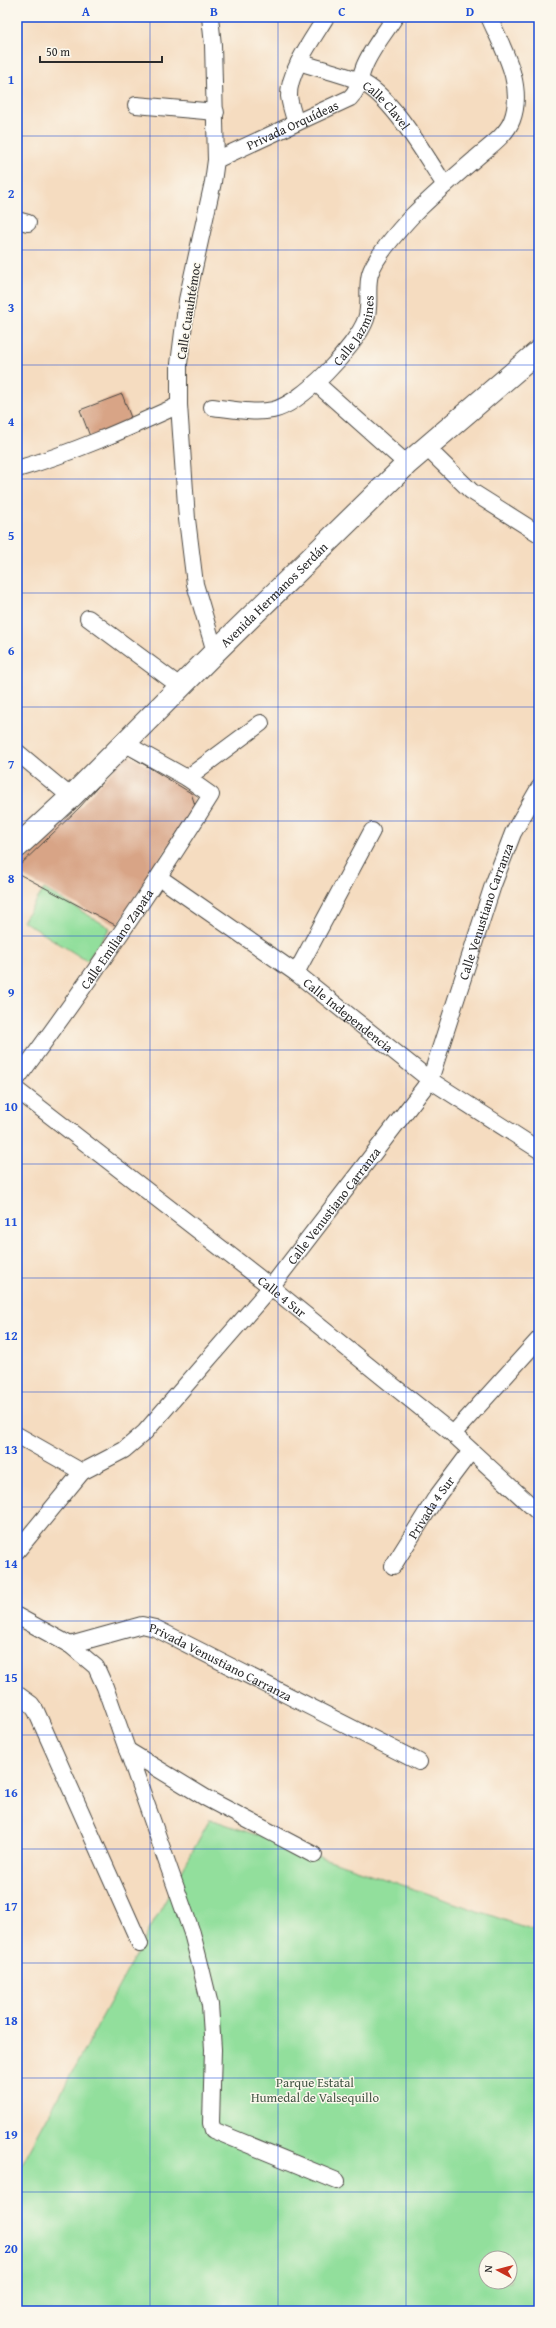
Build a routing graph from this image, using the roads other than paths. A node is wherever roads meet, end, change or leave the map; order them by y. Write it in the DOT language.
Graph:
graph roads {
  1 [pos="210,17"];
  2 [pos="326,17"];
  3 [pos="395,17"];
  4 [pos="489,17"];
  5 [pos="300,62"];
  6 [pos="361,81"];
  7 [pos="136,105"];
  8 [pos="216,112"];
  9 [pos="296,123"];
  10 [pos="216,160"];
  11 [pos="445,185"];
  12 [pos="539,351"];
  13 [pos="316,383"];
  14 [pos="180,405"];
  15 [pos="212,407"];
  16 [pos="427,448"];
  17 [pos="407,464"];
  18 [pos="17,469"];
  19 [pos="539,534"];
  20 [pos="88,618"];
  21 [pos="215,652"];
  22 [pos="181,687"];
  23 [pos="261,723"];
  24 [pos="124,743"];
  25 [pos="17,752"];
  26 [pos="187,778"];
  27 [pos="539,788"];
  28 [pos="71,797"];
  29 [pos="372,831"];
  30 [pos="17,847"];
  31 [pos="160,878"];
  32 [pos="296,973"];
  33 [pos="17,1079"];
  34 [pos="430,1080"];
  35 [pos="17,1090"];
  36 [pos="539,1150"];
  37 [pos="271,1287"];
  38 [pos="539,1339"];
  39 [pos="453,1434"];
  40 [pos="17,1435"];
  41 [pos="471,1451"];
  42 [pos="82,1472"];
  43 [pos="539,1514"];
  44 [pos="17,1551"];
  45 [pos="394,1566"];
  46 [pos="17,1616"];
  47 [pos="70,1645"];
  48 [pos="17,1694"];
  49 [pos="127,1750"];
  50 [pos="419,1762"];
  51 [pos="314,1855"];
  52 [pos="140,1944"];
  53 [pos="337,2182"];
  1 -- 8 [label="street, Calle Cuauhtémoc"];
  2 -- 5 [label="street"];
  3 -- 6 [label="street, Privada Orquídeas"];
  4 -- 11 [label="street, Calle Jazmines"];
  5 -- 6 [label="street, Calle Clavel"];
  5 -- 9 [label="street"];
  6 -- 9 [label="street, Privada Orquídeas"];
  6 -- 11 [label="street, Calle Clavel"];
  7 -- 8 [label="street"];
  8 -- 10 [label="street, Calle Cuauhtémoc"];
  9 -- 10 [label="street, Privada Orquídeas"];
  10 -- 14 [label="street, Calle Cuauhtémoc"];
  11 -- 13 [label="street, Calle Jazmines"];
  12 -- 16 [label="street, Avenida Hermanos Serdán"];
  13 -- 15 [label="street, Calle Jazmines"];
  13 -- 17 [label="street"];
  14 -- 18 [label="street"];
  14 -- 21 [label="street, Calle Cuauhtémoc"];
  16 -- 17 [label="street, Avenida Hermanos Serdán"];
  16 -- 19 [label="street"];
  17 -- 21 [label="street, Avenida Hermanos Serdán"];
  20 -- 22 [label="street"];
  21 -- 22 [label="street, Avenida Hermanos Serdán"];
  22 -- 24 [label="street, Avenida Hermanos Serdán"];
  23 -- 26 [label="street"];
  24 -- 26 [label="street"];
  24 -- 28 [label="street, Avenida Hermanos Serdán"];
  25 -- 28 [label="street"];
  26 -- 31 [label="street, Calle Emiliano Zapata"];
  27 -- 34 [label="street, Calle Venustiano Carranza"];
  28 -- 30 [label="street, Avenida Hermanos Serdán"];
  29 -- 32 [label="street"];
  31 -- 32 [label="street, Calle Independencia"];
  31 -- 33 [label="street, Calle Emiliano Zapata"];
  32 -- 34 [label="street, Calle Independencia"];
  34 -- 36 [label="street, Calle Independencia"];
  34 -- 37 [label="street, Calle Venustiano Carranza"];
  35 -- 37 [label="street, Calle 4 Sur"];
  37 -- 39 [label="street, Calle 4 Sur"];
  37 -- 42 [label="street, Calle Venustiano Carranza"];
  38 -- 39 [label="street"];
  39 -- 41 [label="street, Calle 4 Sur"];
  40 -- 42 [label="street"];
  41 -- 43 [label="street, Calle 4 Sur"];
  41 -- 45 [label="street, Privada 4 Sur"];
  42 -- 44 [label="street, Calle Venustiano Carranza"];
  46 -- 47 [label="street"];
  47 -- 49 [label="street"];
  47 -- 50 [label="street, Privada Venustiano Carranza"];
  48 -- 52 [label="street"];
  49 -- 51 [label="street"];
  49 -- 53 [label="street"];
}
